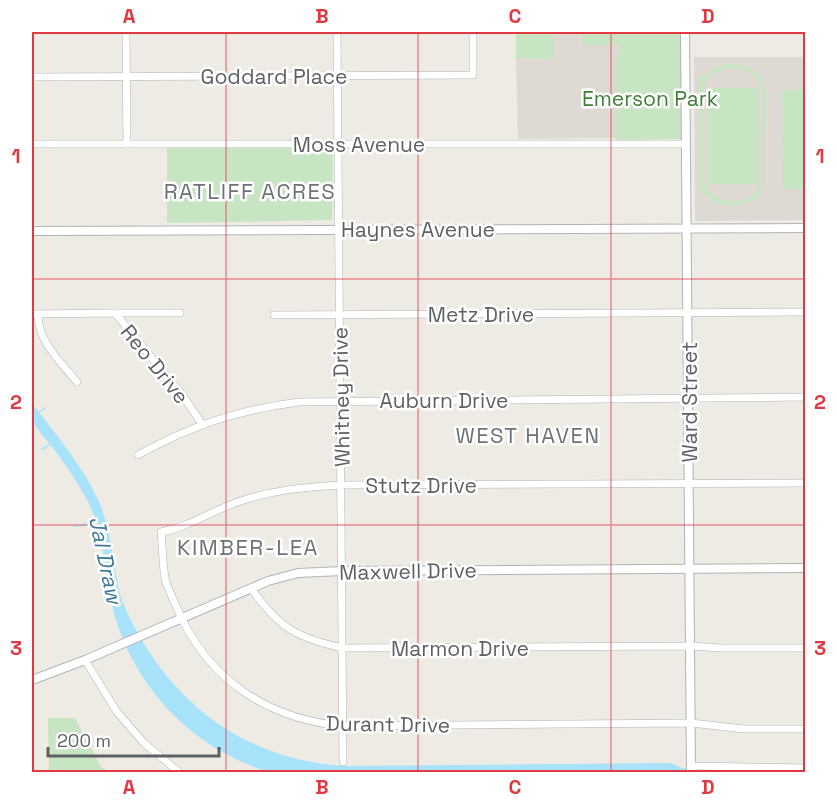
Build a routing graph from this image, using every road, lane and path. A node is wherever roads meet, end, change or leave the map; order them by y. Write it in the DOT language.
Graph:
graph roads {
  1 [pos="126,32"];
  2 [pos="338,32"];
  3 [pos="473,32"];
  4 [pos="686,32"];
  5 [pos="338,75"];
  6 [pos="32,76"];
  7 [pos="127,76"];
  8 [pos="32,144"];
  9 [pos="127,144"];
  10 [pos="339,144"];
  11 [pos="686,144"];
  12 [pos="806,228"];
  13 [pos="339,229"];
  14 [pos="687,229"];
  15 [pos="32,231"];
  16 [pos="806,312"];
  17 [pos="115,313"];
  18 [pos="180,313"];
  19 [pos="688,313"];
  20 [pos="35,314"];
  21 [pos="340,314"];
  22 [pos="274,315"];
  23 [pos="77,382"];
  24 [pos="806,397"];
  25 [pos="689,398"];
  26 [pos="341,400"];
  27 [pos="202,424"];
  28 [pos="138,455"];
  29 [pos="806,483"];
  30 [pos="689,484"];
  31 [pos="342,486"];
  32 [pos="161,532"];
  33 [pos="806,568"];
  34 [pos="690,569"];
  35 [pos="342,571"];
  36 [pos="251,588"];
  37 [pos="182,619"];
  38 [pos="691,646"];
  39 [pos="343,648"];
  40 [pos="806,648"];
  41 [pos="86,660"];
  42 [pos="32,680"];
  43 [pos="691,723"];
  44 [pos="343,726"];
  45 [pos="806,729"];
  46 [pos="343,762"];
  47 [pos="806,768"];
  48 [pos="691,769"];
  49 [pos="179,772"];
  1 -- 7 [label="street"];
  2 -- 5 [label="street, Whitney Drive"];
  3 -- 5 [label="street, Goddard Place"];
  4 -- 11 [label="street, Ward Street"];
  5 -- 7 [label="street, Goddard Place"];
  5 -- 10 [label="street, Whitney Drive"];
  6 -- 7 [label="street, Goddard Place"];
  7 -- 9 [label="street"];
  8 -- 9 [label="street, Moss Avenue"];
  9 -- 10 [label="street, Moss Avenue"];
  10 -- 11 [label="street, Moss Avenue"];
  10 -- 13 [label="street, Whitney Drive"];
  11 -- 14 [label="street, Ward Street"];
  12 -- 14 [label="street, Haynes Avenue"];
  13 -- 14 [label="street, Haynes Avenue"];
  13 -- 15 [label="street, Haynes Avenue"];
  13 -- 21 [label="street, Whitney Drive"];
  14 -- 19 [label="street, Ward Street"];
  16 -- 19 [label="street, Metz Drive"];
  17 -- 18 [label="street"];
  17 -- 20 [label="street, Reo Drive"];
  17 -- 27 [label="street, Reo Drive"];
  19 -- 21 [label="street, Metz Drive"];
  19 -- 25 [label="street, Ward Street"];
  20 -- 23 [label="street"];
  21 -- 22 [label="street, Metz Drive"];
  21 -- 26 [label="street, Whitney Drive"];
  24 -- 25 [label="street, Auburn Drive"];
  25 -- 26 [label="street, Auburn Drive"];
  25 -- 30 [label="street, Ward Street"];
  26 -- 27 [label="street, Auburn Drive"];
  26 -- 31 [label="street, Whitney Drive"];
  27 -- 28 [label="street, Auburn Drive"];
  29 -- 30 [label="street, Stutz Drive"];
  30 -- 31 [label="street, Stutz Drive"];
  30 -- 34 [label="street, Ward Street"];
  31 -- 32 [label="street, Stutz Drive"];
  31 -- 35 [label="street, Whitney Drive"];
  32 -- 37 [label="street, Durant Drive"];
  33 -- 34 [label="street, Maxwell Drive"];
  34 -- 35 [label="street, Maxwell Drive"];
  34 -- 38 [label="street, Ward Street"];
  35 -- 36 [label="street, Maxwell Drive"];
  35 -- 39 [label="street, Whitney Drive"];
  36 -- 37 [label="street, Maxwell Drive"];
  36 -- 39 [label="street, Marmon Drive"];
  37 -- 41 [label="street, Maxwell Drive"];
  37 -- 44 [label="street, Durant Drive"];
  38 -- 39 [label="street, Marmon Drive"];
  38 -- 40 [label="street, Marmon Drive"];
  38 -- 43 [label="street, Ward Street"];
  39 -- 44 [label="street, Whitney Drive"];
  41 -- 42 [label="street, Maxwell Drive"];
  41 -- 49 [label="street"];
  43 -- 44 [label="street, Durant Drive"];
  43 -- 45 [label="street, Durant Drive"];
  43 -- 48 [label="street, Ward Street"];
  44 -- 46 [label="street, Whitney Drive"];
  47 -- 48 [label="street"];
}
